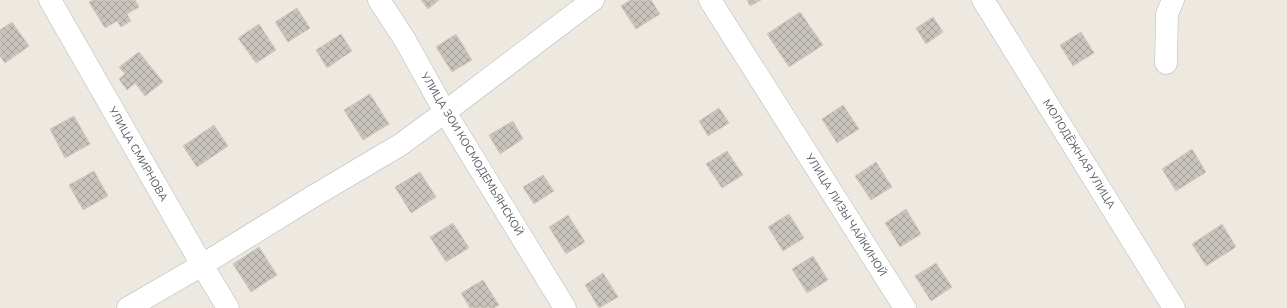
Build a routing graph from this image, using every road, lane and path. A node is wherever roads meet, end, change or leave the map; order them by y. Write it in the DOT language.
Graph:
graph roads {
  1 [pos="50,0"];
  2 [pos="379,0"];
  3 [pos="593,0"];
  4 [pos="710,0"];
  5 [pos="983,0"];
  6 [pos="1172,0"];
  7 [pos="1166,64"];
  8 [pos="446,112"];
  9 [pos="202,265"];
  10 [pos="128,308"];
  11 [pos="228,308"];
  12 [pos="565,308"];
  13 [pos="905,308"];
  14 [pos="1174,308"];
  1 -- 9 [label="street, УЛИЦА СМИРНОВА"];
  2 -- 8 [label="street, УЛИЦА ЗОИ КОСМОДЕМЬЯНСКОЙ"];
  3 -- 8 [label="street"];
  4 -- 13 [label="street, УЛИЦА ЛИЗЫ ЧАЙКИНОЙ"];
  5 -- 14 [label="street, МОЛОДЁЖНАЯ УЛИЦА"];
  6 -- 7 [label="street"];
  8 -- 9 [label="street"];
  8 -- 12 [label="street, УЛИЦА ЗОИ КОСМОДЕМЬЯНСКОЙ"];
  9 -- 10 [label="street"];
  9 -- 11 [label="street, УЛИЦА СМИРНОВА"];
}
